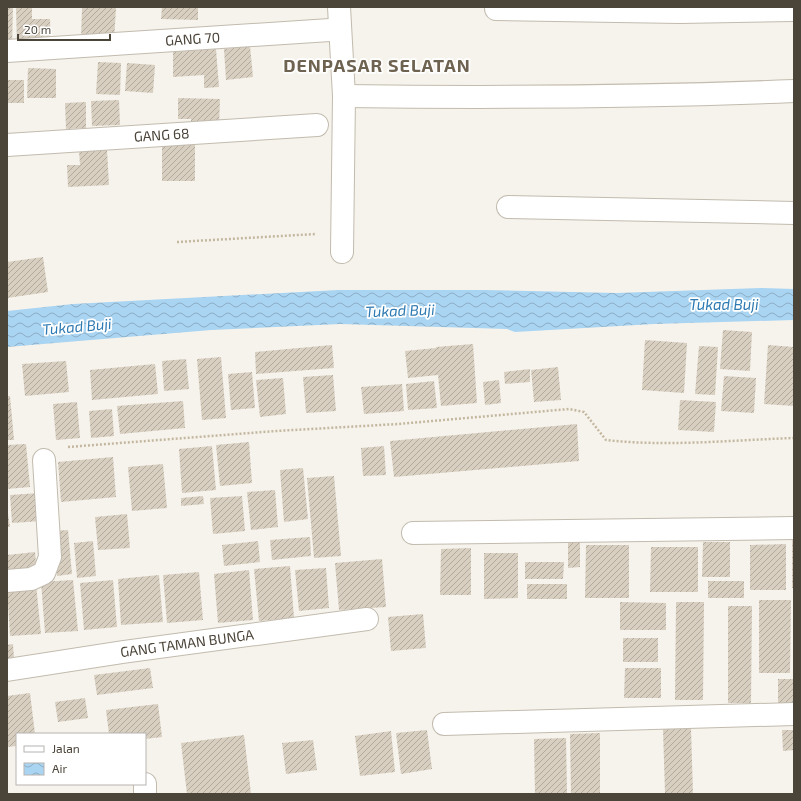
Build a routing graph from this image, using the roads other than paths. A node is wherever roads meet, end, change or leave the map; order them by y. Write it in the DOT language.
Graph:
graph roads {
  1 [pos="339,7"];
  2 [pos="496,9"];
  3 [pos="794,10"];
  4 [pos="330,30"];
  5 [pos="7,51"];
  6 [pos="794,91"];
  7 [pos="344,96"];
  8 [pos="317,125"];
  9 [pos="7,145"];
  10 [pos="508,207"];
  11 [pos="794,213"];
  12 [pos="342,242"];
  13 [pos="44,460"];
  14 [pos="794,528"];
  15 [pos="413,533"];
  16 [pos="7,581"];
  17 [pos="367,618"];
  18 [pos="7,670"];
  19 [pos="794,714"];
  20 [pos="444,724"];
  1 -- 7 [label="street"];
  2 -- 3 [label="street"];
  4 -- 5 [label="street, GANG 70"];
  6 -- 7 [label="street"];
  7 -- 12 [label="street"];
  8 -- 9 [label="street, GANG 68"];
  10 -- 11 [label="street"];
  13 -- 16 [label="street"];
  14 -- 15 [label="street"];
  17 -- 18 [label="street, GANG TAMAN BUNGA"];
  19 -- 20 [label="street"];
}
